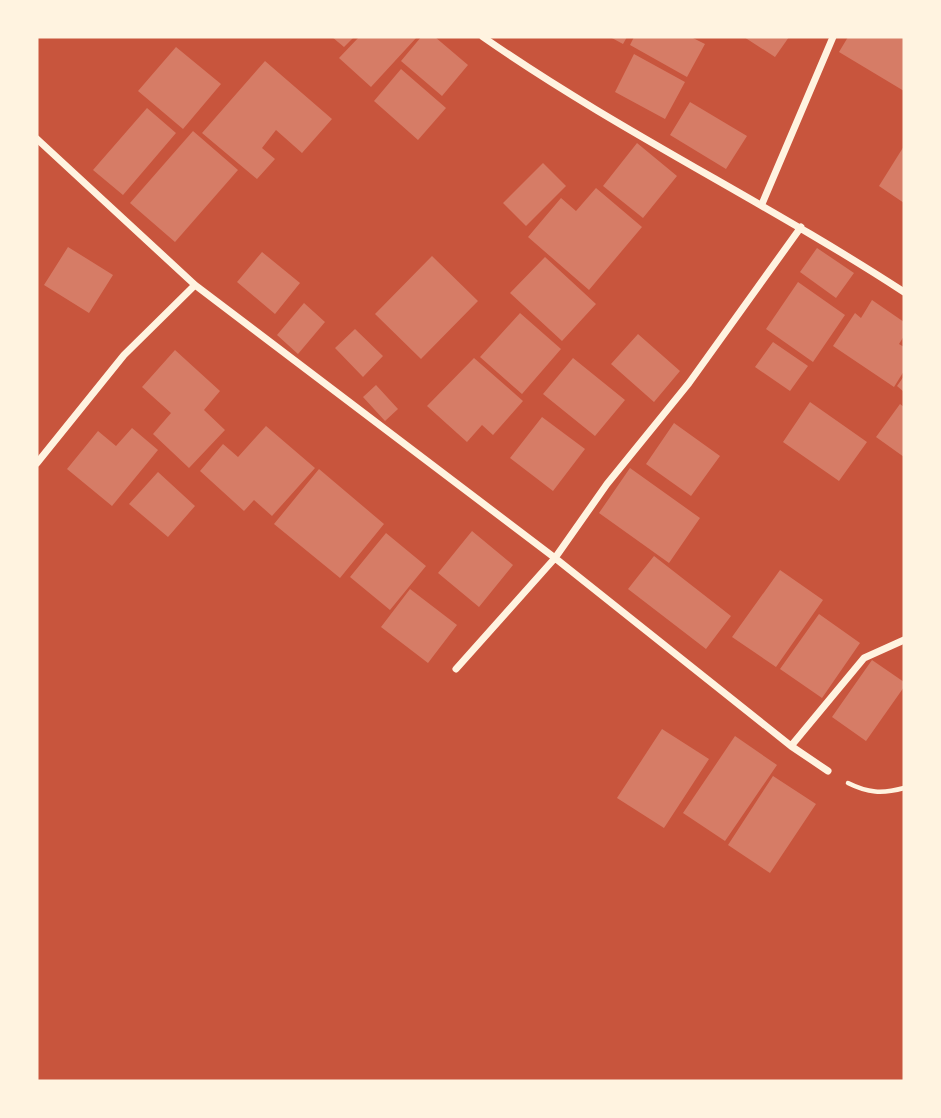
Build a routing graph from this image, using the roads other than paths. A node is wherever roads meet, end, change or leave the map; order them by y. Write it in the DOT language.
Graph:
graph roads {
  1 [pos="483,37"];
  2 [pos="833,37"];
  3 [pos="37,139"];
  4 [pos="762,204"];
  5 [pos="801,227"];
  6 [pos="195,285"];
  7 [pos="904,292"];
  8 [pos="37,463"];
  9 [pos="555,558"];
  10 [pos="904,639"];
  11 [pos="456,669"];
  12 [pos="791,746"];
  13 [pos="828,771"];
  1 -- 4 [label="street"];
  2 -- 4 [label="street"];
  3 -- 6 [label="street"];
  4 -- 5 [label="street"];
  5 -- 7 [label="street"];
  5 -- 9 [label="street"];
  6 -- 8 [label="street"];
  6 -- 9 [label="street"];
  9 -- 11 [label="street"];
  9 -- 12 [label="street"];
  10 -- 12 [label="street"];
  12 -- 13 [label="street"];
}
